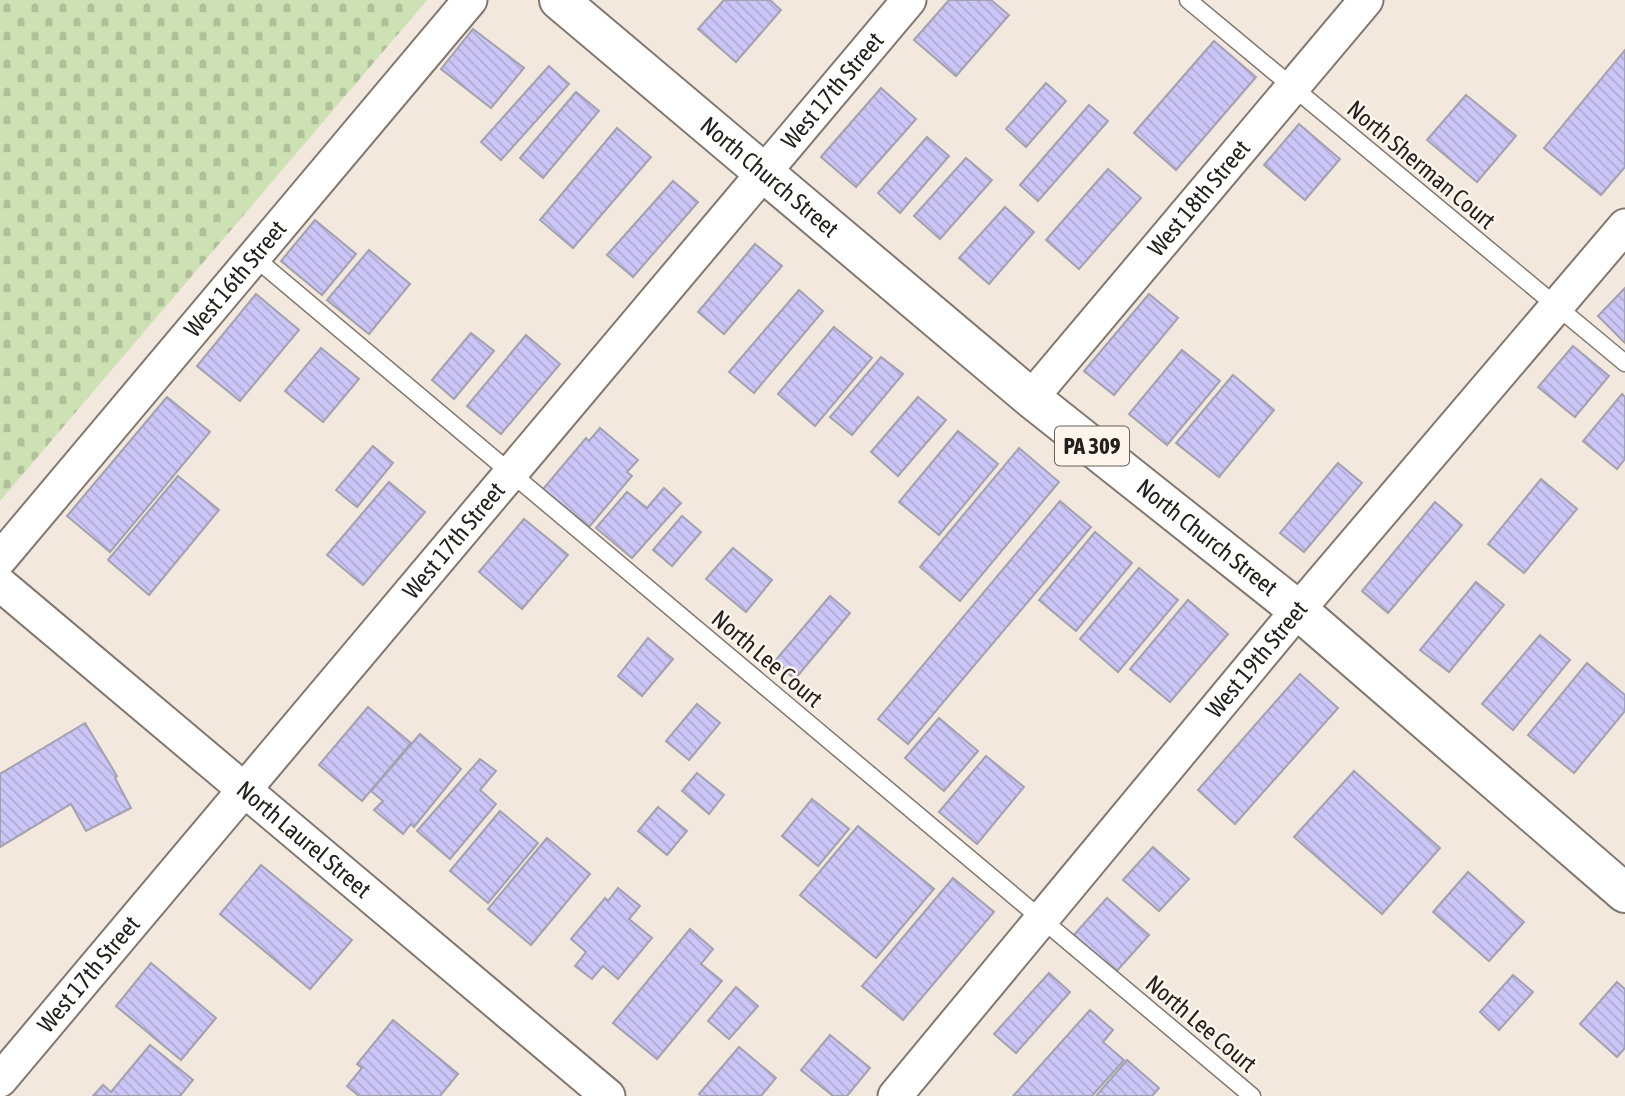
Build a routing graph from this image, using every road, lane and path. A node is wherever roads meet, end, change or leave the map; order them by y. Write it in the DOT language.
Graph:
graph roads {
  1 [pos="470,0"];
  2 [pos="559,0"];
  3 [pos="909,0"];
  4 [pos="1188,0"];
  5 [pos="1366,0"];
  6 [pos="1292,88"];
  7 [pos="764,173"];
  8 [pos="1625,226"];
  9 [pos="254,257"];
  10 [pos="1557,309"];
  11 [pos="1625,363"];
  12 [pos="1031,398"];
  13 [pos="511,473"];
  14 [pos="0,559"];
  15 [pos="0,584"];
  16 [pos="1298,610"];
  17 [pos="245,790"];
  18 [pos="1625,894"];
  19 [pos="1042,921"];
  20 [pos="0,1080"];
  21 [pos="608,1096"];
  22 [pos="895,1096"];
  23 [pos="1252,1096"];
  1 -- 9 [label="street, West 16th Street"];
  2 -- 7 [label="main road, North Church Street / PA 309"];
  3 -- 7 [label="street, West 17th Street"];
  4 -- 6 [label="lane, North Sherman Court"];
  5 -- 6 [label="street, West 18th Street"];
  6 -- 10 [label="lane, North Sherman Court"];
  6 -- 12 [label="street, West 18th Street"];
  7 -- 12 [label="main road, North Church Street / PA 309"];
  7 -- 13 [label="street, West 17th Street"];
  8 -- 10 [label="street, West 19th Street"];
  9 -- 13 [label="lane, North Lee Court"];
  9 -- 14 [label="street, West 16th Street"];
  10 -- 11 [label="lane, North Sherman Court"];
  10 -- 16 [label="street, West 19th Street"];
  12 -- 16 [label="main road, North Church Street / PA 309"];
  13 -- 17 [label="street, West 17th Street"];
  13 -- 19 [label="lane, North Lee Court"];
  15 -- 17 [label="street, North Laurel Street"];
  16 -- 18 [label="main road, North Church Street / PA 309"];
  16 -- 19 [label="street, West 19th Street"];
  17 -- 20 [label="street, West 17th Street"];
  17 -- 21 [label="street, North Laurel Street"];
  19 -- 22 [label="street, West 19th Street"];
  19 -- 23 [label="lane, North Lee Court"];
}
